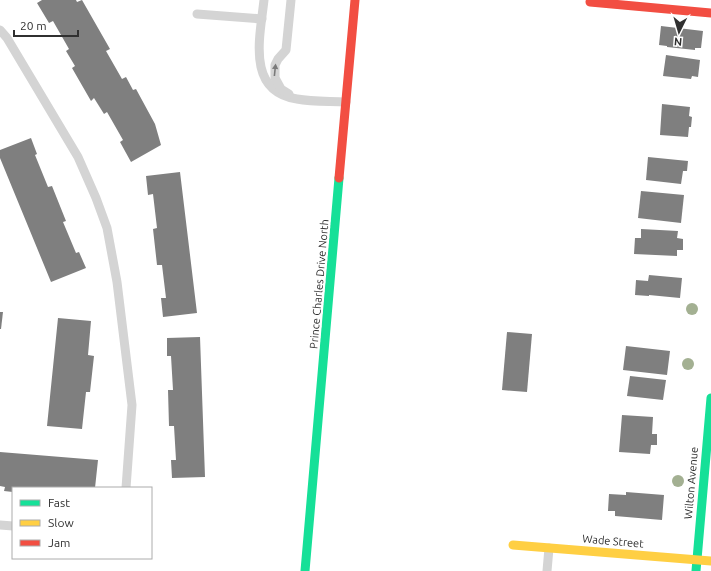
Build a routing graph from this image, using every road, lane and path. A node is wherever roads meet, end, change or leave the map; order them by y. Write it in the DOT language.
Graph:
graph roads {
  1 [pos="264,0"];
  2 [pos="291,0"];
  3 [pos="355,0"];
  4 [pos="590,1"];
  5 [pos="711,13"];
  6 [pos="197,14"];
  7 [pos="262,19"];
  8 [pos="0,30"];
  9 [pos="297,99"];
  10 [pos="347,102"];
  11 [pos="711,398"];
  12 [pos="126,487"];
  13 [pos="0,525"];
  14 [pos="12,526"];
  15 [pos="512,545"];
  16 [pos="549,548"];
  17 [pos="697,560"];
  18 [pos="711,561"];
  19 [pos="305,571"];
  20 [pos="547,571"];
  21 [pos="696,571"];
  1 -- 7 [label="lane"];
  9 -- 2 [label="lane, one-way"];
  3 -- 10 [label="main road, Prince Charles Drive North"];
  4 -- 5 [label="main road"];
  6 -- 7 [label="lane"];
  7 -- 9 [label="lane"];
  8 -- 12 [label="lane"];
  9 -- 10 [label="lane"];
  10 -- 19 [label="main road, Prince Charles Drive North"];
  11 -- 17 [label="main road, Wilton Avenue"];
  13 -- 14 [label="lane"];
  15 -- 16 [label="main road, Wade Street"];
  16 -- 17 [label="main road, Wade Street"];
  16 -- 20 [label="lane"];
  17 -- 18 [label="main road, Wade Street"];
  17 -- 21 [label="main road, Wilton Avenue"];
}
